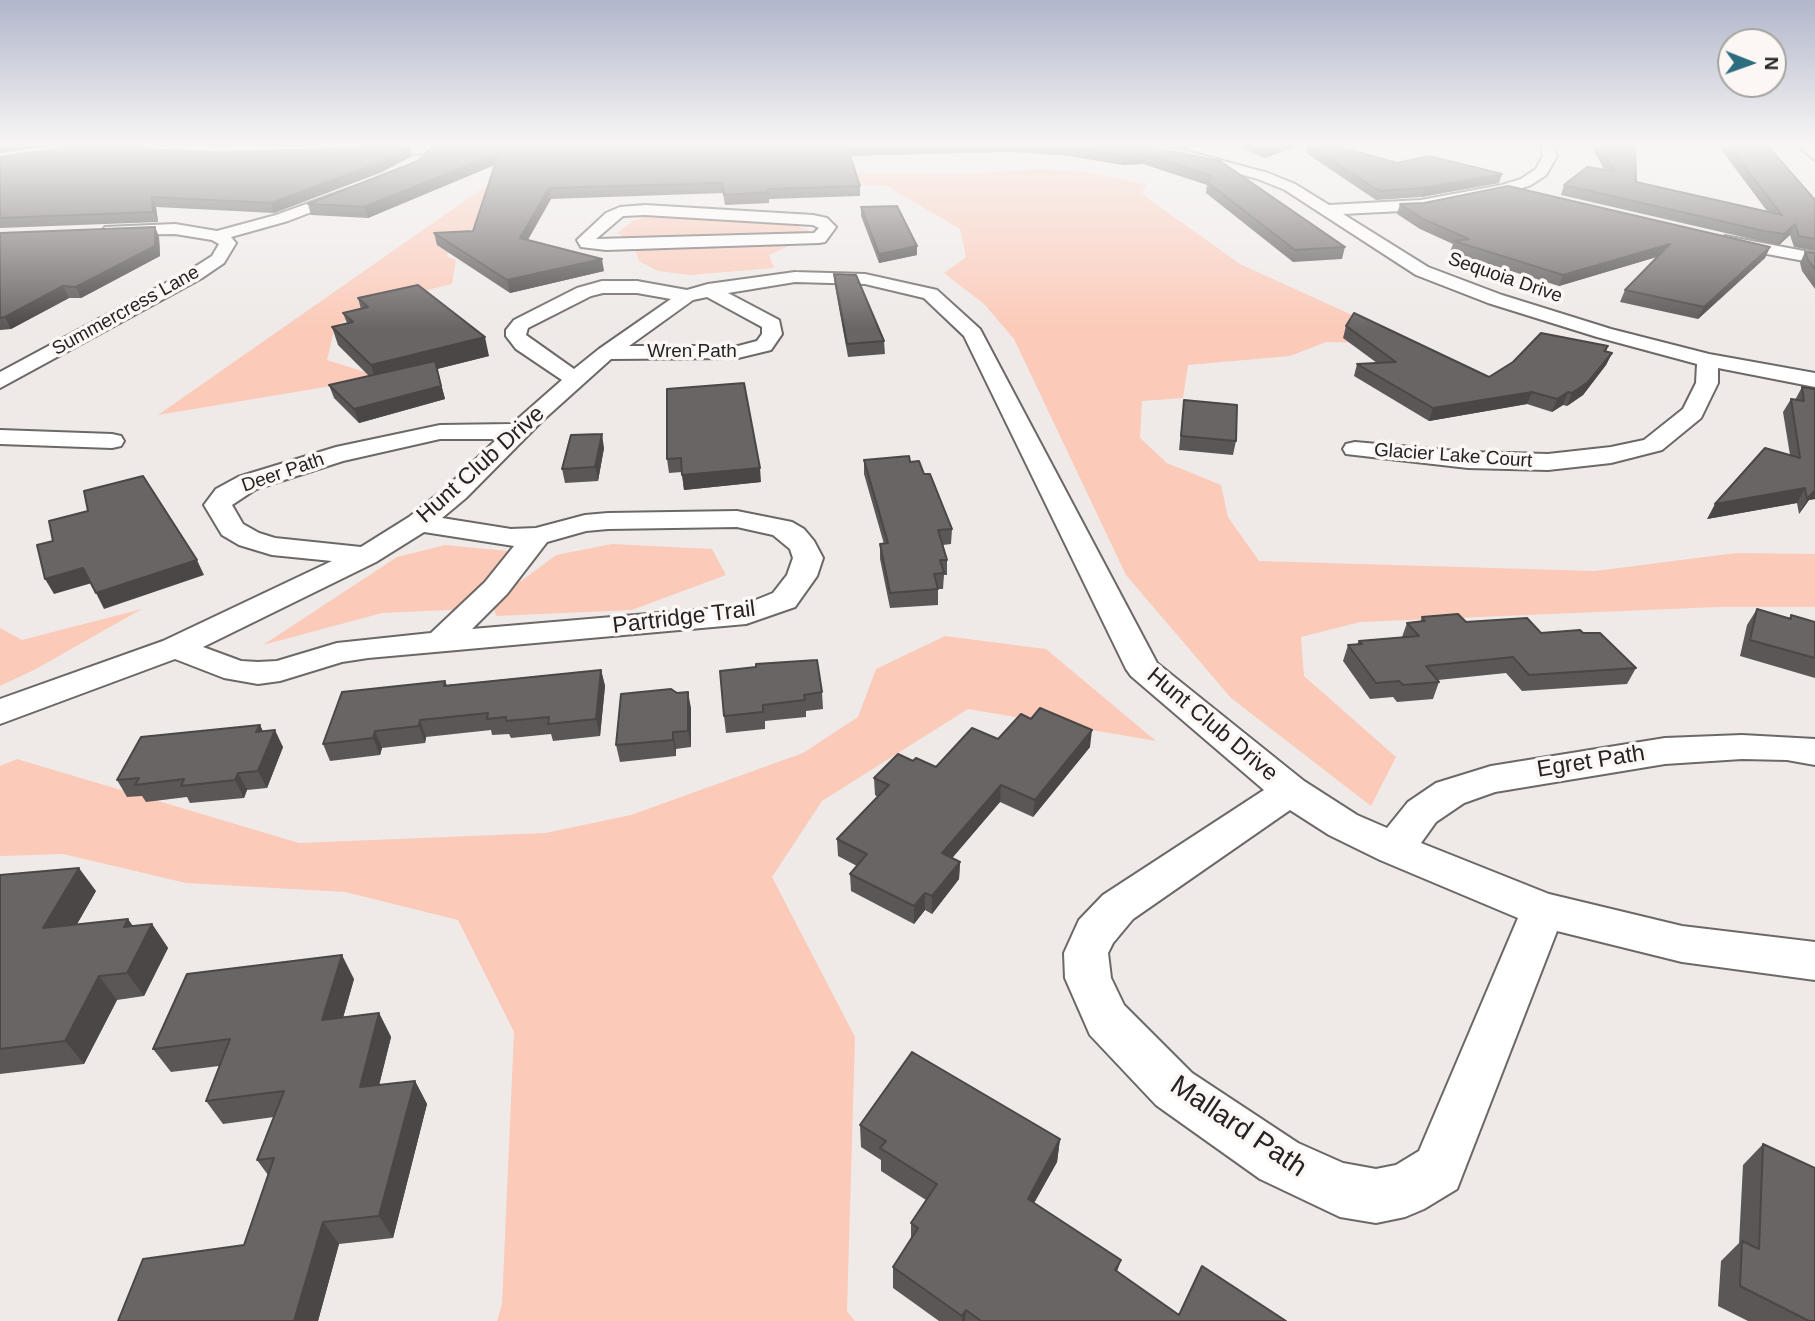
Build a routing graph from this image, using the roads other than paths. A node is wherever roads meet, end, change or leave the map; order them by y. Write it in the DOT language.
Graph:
graph roads {
  1 [pos="314,206"];
  2 [pos="1318,206"];
  3 [pos="1411,206"];
  4 [pos="1326,211"];
  5 [pos="91,232"];
  6 [pos="217,236"];
  7 [pos="1705,236"];
  8 [pos="819,238"];
  9 [pos="1815,258"];
  10 [pos="795,277"];
  11 [pos="697,293"];
  12 [pos="606,353"];
  13 [pos="1708,360"];
  14 [pos="0,363"];
  15 [pos="32,364"];
  16 [pos="576,380"];
  17 [pos="1815,380"];
  18 [pos="0,381"];
  19 [pos="519,431"];
  20 [pos="0,437"];
  21 [pos="112,441"];
  22 [pos="1355,449"];
  23 [pos="419,523"];
  24 [pos="537,536"];
  25 [pos="366,556"];
  26 [pos="441,641"];
  27 [pos="175,648"];
  28 [pos="0,712"];
  29 [pos="1815,752"];
  30 [pos="1290,792"];
  31 [pos="1394,849"];
  32 [pos="1543,910"];
  33 [pos="1815,961"];
  1 -- 6 [label="street"];
  2 -- 4 [label="street, Sequoia Drive"];
  3 -- 4 [label="street"];
  4 -- 13 [label="street, Sequoia Drive"];
  5 -- 6 [label="street, Summercress Lane"];
  6 -- 15 [label="street, Summercress Lane"];
  7 -- 9 [label="street"];
  8 -- 8 [label="street"];
  8 -- 10 [label="street"];
  10 -- 11 [label="street, Hunt Club Drive"];
  10 -- 30 [label="street, Hunt Club Drive"];
  11 -- 12 [label="street, Hunt Club Drive"];
  11 -- 12 [label="street, Wren Path"];
  11 -- 16 [label="street"];
  12 -- 16 [label="street, Hunt Club Drive"];
  13 -- 17 [label="street, Sequoia Drive"];
  13 -- 22 [label="street, Glacier Lake Court"];
  14 -- 15 [label="street"];
  15 -- 18 [label="street, Summercress Lane"];
  16 -- 19 [label="street, Hunt Club Drive"];
  19 -- 23 [label="street, Hunt Club Drive"];
  19 -- 25 [label="street, Deer Path"];
  20 -- 21 [label="street"];
  23 -- 24 [label="street, Partridge Trail"];
  23 -- 25 [label="street, Hunt Club Drive"];
  24 -- 26 [label="street"];
  24 -- 26 [label="street, Partridge Trail"];
  25 -- 27 [label="street, Hunt Club Drive"];
  26 -- 27 [label="street, Partridge Trail"];
  27 -- 28 [label="street, Hunt Club Drive"];
  29 -- 31 [label="street, Egret Path"];
  30 -- 31 [label="street, Hunt Club Drive"];
  30 -- 32 [label="street, Mallard Path"];
  31 -- 32 [label="street, Hunt Club Drive"];
  32 -- 33 [label="street, Hunt Club Drive"];
}
